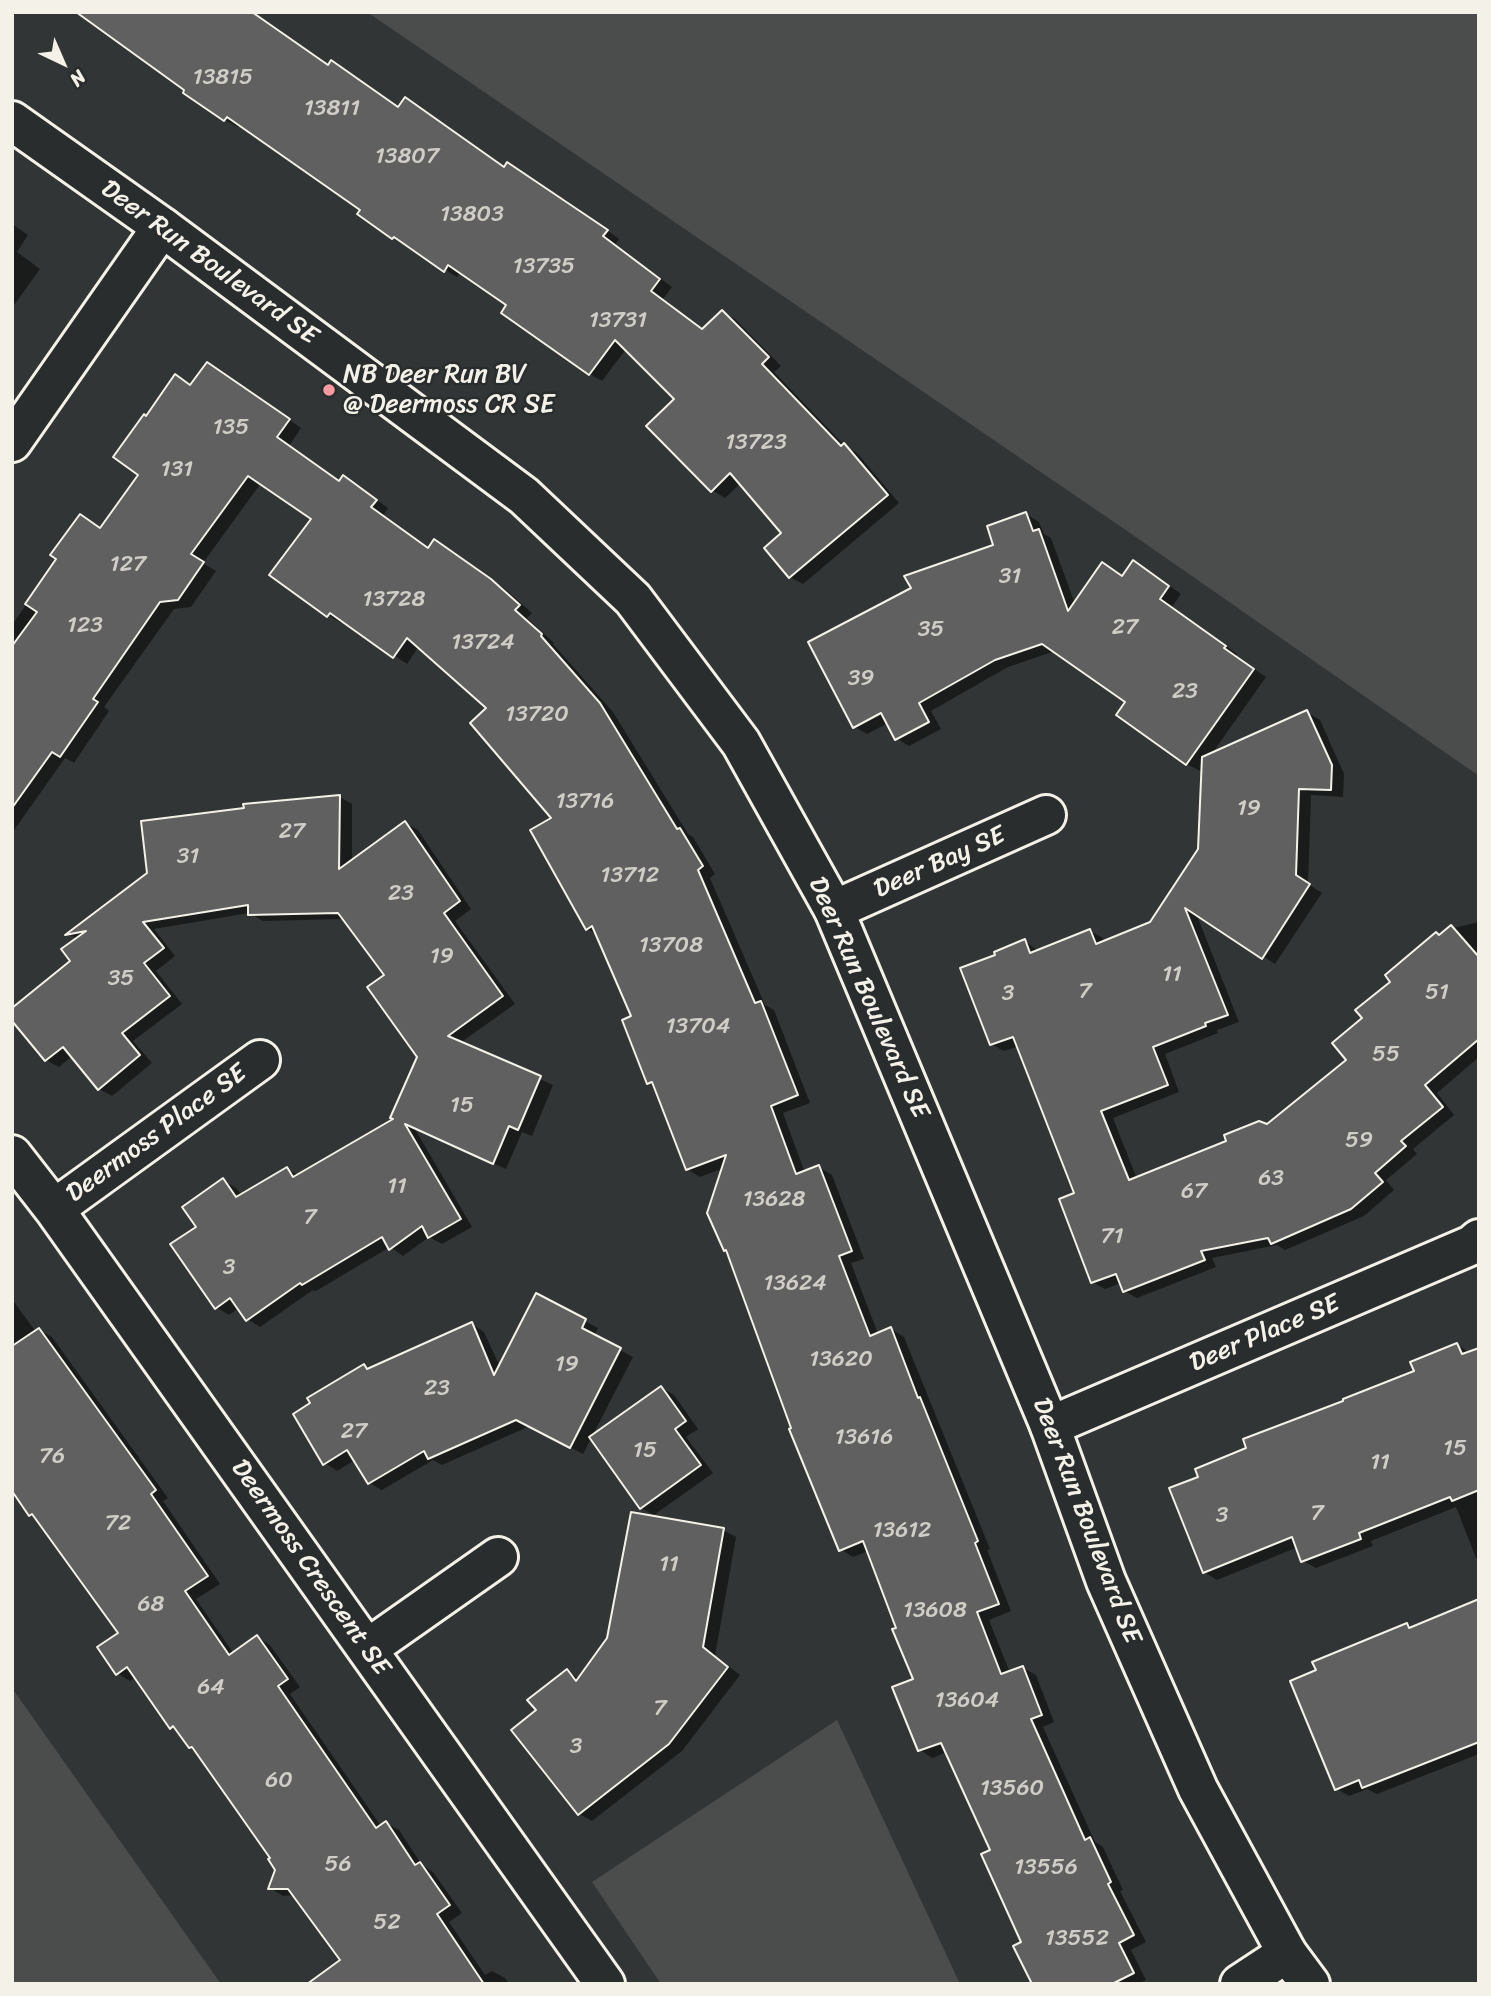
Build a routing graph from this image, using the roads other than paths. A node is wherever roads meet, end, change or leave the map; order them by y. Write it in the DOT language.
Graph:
graph roads {
  1 [pos="12,121"];
  2 [pos="162,228"];
  3 [pos="12,442"];
  4 [pos="1046,815"];
  5 [pos="834,910"];
  6 [pos="260,1060"];
  7 [pos="12,1155"];
  8 [pos="54,1209"];
  9 [pos="1479,1239"];
  10 [pos="1049,1426"];
  11 [pos="498,1557"];
  12 [pos="367,1649"];
  13 [pos="1287,1953"];
  14 [pos="605,1984"];
  15 [pos="1240,1984"];
  16 [pos="1310,1984"];
  1 -- 2 [label="street, Deer Run Boulevard SE"];
  2 -- 3 [label="street"];
  2 -- 5 [label="street, Deer Run Boulevard SE"];
  4 -- 5 [label="street, Deer Bay SE"];
  5 -- 10 [label="street, Deer Run Boulevard SE"];
  6 -- 8 [label="street, Deermoss Place SE"];
  7 -- 8 [label="street, Deermoss Crescent SE"];
  8 -- 12 [label="street, Deermoss Crescent SE"];
  9 -- 10 [label="street, Deer Place SE"];
  10 -- 13 [label="street, Deer Run Boulevard SE"];
  11 -- 12 [label="street"];
  12 -- 14 [label="street, Deermoss Crescent SE"];
  13 -- 15 [label="street"];
  13 -- 16 [label="street, Deer Run Boulevard SE"];
}
